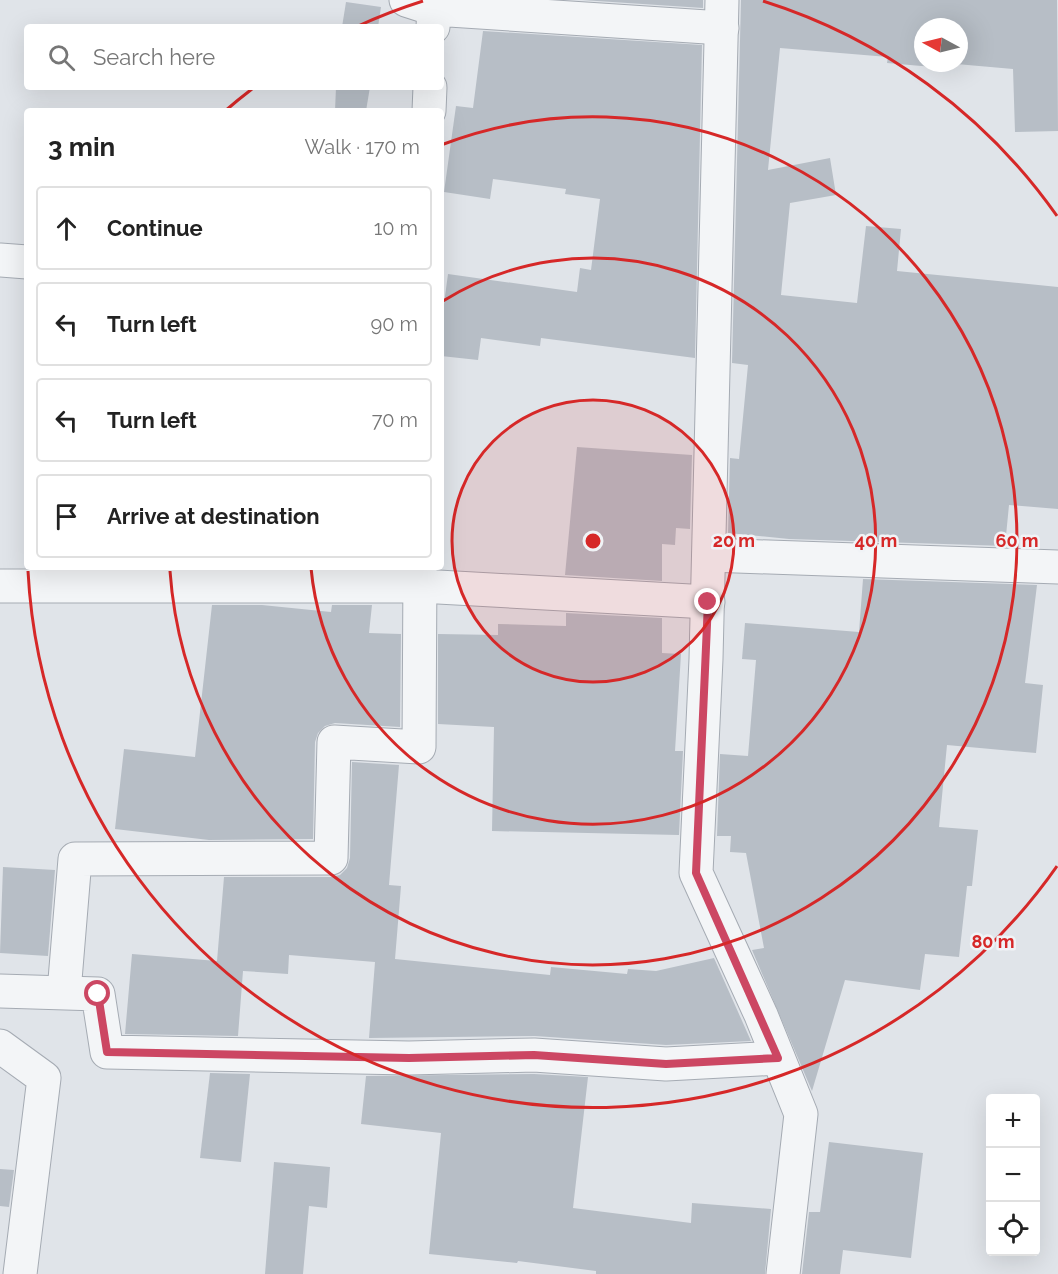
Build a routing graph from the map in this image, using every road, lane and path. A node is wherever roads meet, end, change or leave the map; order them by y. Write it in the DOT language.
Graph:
graph roads {
  1 [pos="424,12"];
  2 [pos="722,14"];
  3 [pos="430,90"];
  4 [pos="429,108"];
  5 [pos="0,260"];
  6 [pos="24,262"];
  7 [pos="709,555"];
  8 [pos="1058,567"];
  9 [pos="420,577"];
  10 [pos="0,586"];
  11 [pos="708,602"];
  12 [pos="0,991"];
  13 [pos="64,992"];
  14 [pos="0,1046"];
  15 [pos="778,1058"];
  16 [pos="20,1274"];
  17 [pos="783,1274"];
  1 -- 2 [label="street"];
  2 -- 7 [label="street"];
  3 -- 4 [label="street"];
  5 -- 6 [label="street"];
  7 -- 8 [label="street"];
  7 -- 11 [label="street"];
  9 -- 10 [label="street"];
  9 -- 11 [label="street"];
  9 -- 13 [label="street"];
  11 -- 15 [label="street"];
  12 -- 13 [label="street"];
  13 -- 15 [label="street"];
  14 -- 16 [label="street"];
  15 -- 17 [label="street"];
}
